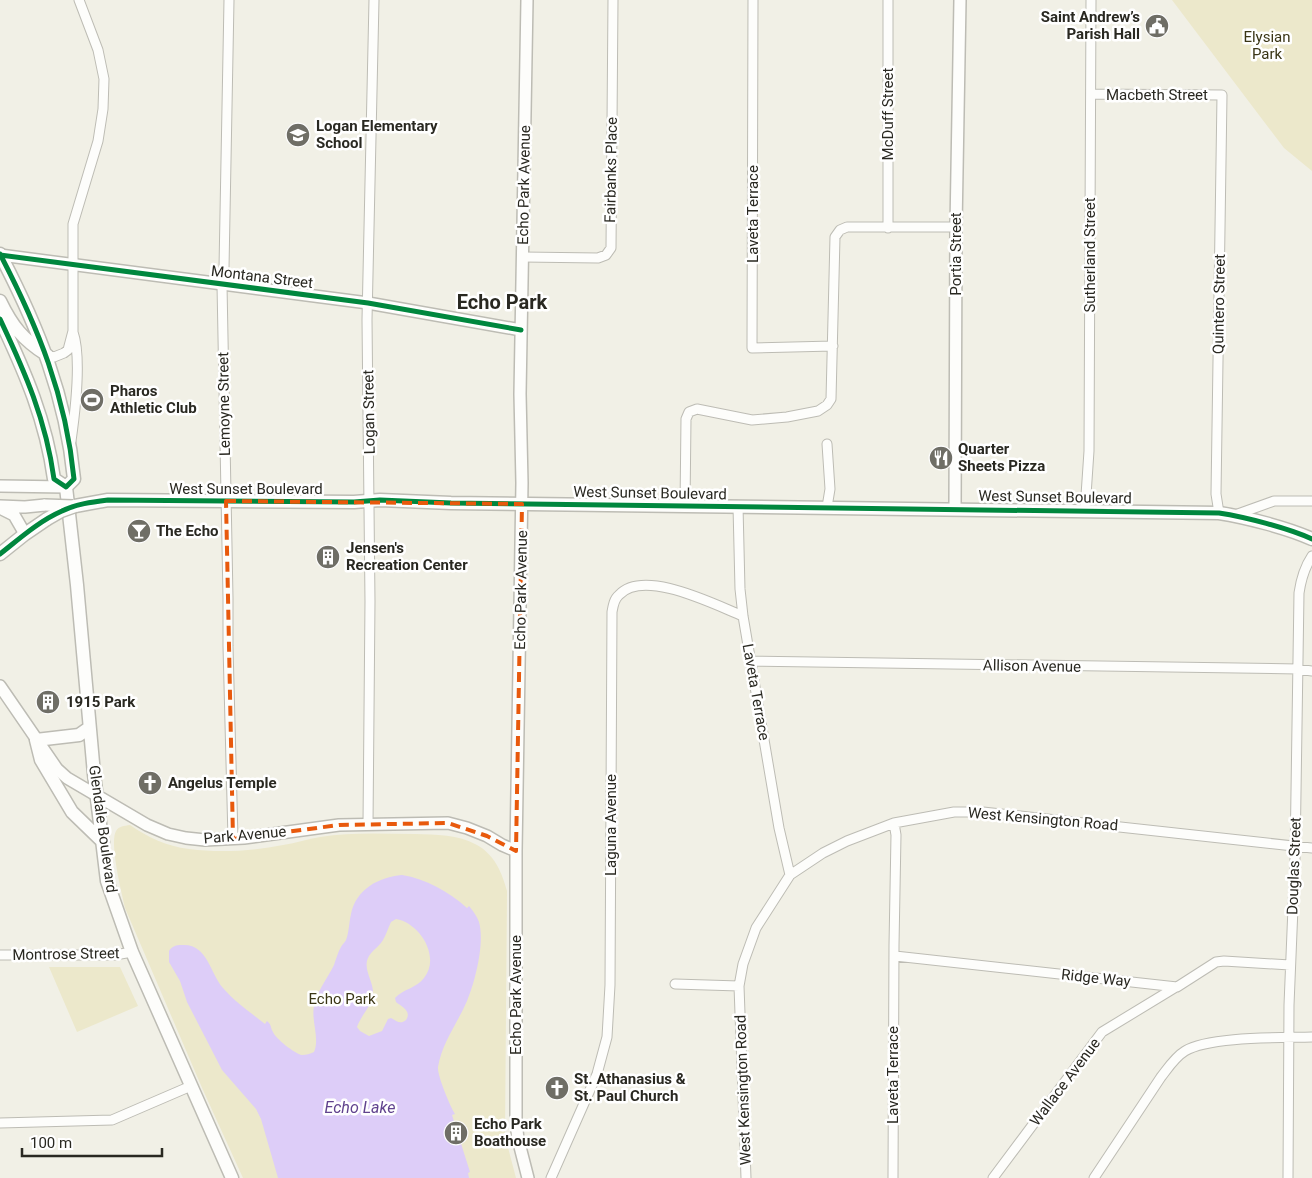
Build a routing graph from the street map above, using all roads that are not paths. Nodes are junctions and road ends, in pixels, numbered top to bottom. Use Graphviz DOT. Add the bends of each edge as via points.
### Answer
graph roads {
  1 [pos="79,0"];
  2 [pos="229,0"];
  3 [pos="374,0"];
  4 [pos="527,0"];
  5 [pos="613,0"];
  6 [pos="753,0"];
  7 [pos="888,0"];
  8 [pos="960,0"];
  9 [pos="1091,0"];
  10 [pos="1091,94"];
  11 [pos="1222,95"];
  12 [pos="956,227"];
  13 [pos="888,228"];
  14 [pos="0,255"];
  15 [pos="523,257"];
  16 [pos="73,265"];
  17 [pos="222,285"];
  18 [pos="0,301"];
  19 [pos="368,303"];
  20 [pos="0,318"];
  21 [pos="521,330"];
  22 [pos="73,331"];
  23 [pos="833,346"];
  24 [pos="47,355"];
  25 [pos="70,444"];
  26 [pos="827,444"];
  27 [pos="0,486"];
  28 [pos="66,487"];
  29 [pos="369,500"];
  30 [pos="226,501"];
  31 [pos="1312,501"];
  32 [pos="522,504"];
  33 [pos="75,506"];
  34 [pos="685,506"];
  35 [pos="738,506"];
  36 [pos="0,507"];
  37 [pos="827,507"];
  38 [pos="955,509"];
  39 [pos="1085,510"];
  40 [pos="1219,513"];
  41 [pos="1234,515"];
  42 [pos="25,534"];
  43 [pos="1312,539"];
  44 [pos="0,554"];
  45 [pos="1312,556"];
  46 [pos="743,616"];
  47 [pos="752,661"];
  48 [pos="1298,669"];
  49 [pos="1312,671"];
  50 [pos="0,686"];
  51 [pos="89,728"];
  52 [pos="36,740"];
  53 [pos="96,795"];
  54 [pos="894,823"];
  55 [pos="368,824"];
  56 [pos="233,839"];
  57 [pos="102,842"];
  58 [pos="1295,846"];
  59 [pos="1312,848"];
  60 [pos="516,851"];
  61 [pos="790,875"];
  62 [pos="132,952"];
  63 [pos="0,955"];
  64 [pos="895,956"];
  65 [pos="1290,965"];
  66 [pos="675,984"];
  67 [pos="740,986"];
  68 [pos="1177,987"];
  69 [pos="1312,1037"];
  70 [pos="1289,1038"];
  71 [pos="191,1086"];
  72 [pos="0,1123"];
  73 [pos="232,1178"];
  74 [pos="528,1178"];
  75 [pos="551,1178"];
  76 [pos="746,1178"];
  77 [pos="893,1178"];
  78 [pos="993,1178"];
  79 [pos="1094,1178"];
  80 [pos="1288,1178"];
  1 -- 16 [label="street" via="98,50 104,86 98,142 73,224"];
  2 -- 17 [label="street, Lemoyne Street"];
  3 -- 19 [label="street, Logan Street"];
  4 -- 15 [label="street, Echo Park Avenue"];
  5 -- 15 [label="street, Fairbanks Place" via="610,248 606,255 598,258"];
  6 -- 23 [label="street, Laveta Terrace" via="752,348"];
  7 -- 13 [label="street, McDuff Street"];
  8 -- 12 [label="street, Portia Street"];
  9 -- 10 [label="street, Sutherland Street"];
  10 -- 11 [label="street, Macbeth Street"];
  10 -- 39 [label="street, Sutherland Street" via="1089,451"];
  11 -- 40 [label="street, Quintero Street" via="1216,494"];
  12 -- 13 [label="street"];
  12 -- 38 [label="street, Portia Street"];
  13 -- 23 [label="street" via="847,227 835,237"];
  14 -- 16 [label="street, Montana Street"];
  14 -- 24 [label="main road, Glendale Boulevard"];
  15 -- 21 [label="street, Echo Park Avenue"];
  16 -- 17 [label="street, Montana Street"];
  16 -- 22 [label="street"];
  17 -- 19 [label="street, Montana Street"];
  17 -- 30 [label="street, Lemoyne Street"];
  18 -- 24 [label="main road" via="16,331"];
  19 -- 21 [label="street, Montana Street"];
  19 -- 29 [label="street, Logan Street"];
  20 -- 28 [label="main road" via="30,384 48,442 54,479"];
  21 -- 32 [label="street, Echo Park Avenue"];
  22 -- 24 [label="street" via="68,350 54,357"];
  22 -- 25 [label="street" via="76,342 75,413"];
  23 -- 34 [label="street" via="831,399 818,411 787,418 752,420 697,409 689,412 686,419"];
  24 -- 25 [label="main road, Glendale Boulevard"];
  25 -- 28 [label="main road, Glendale Boulevard" via="74,479"];
  26 -- 37 [label="street" via="830,489"];
  27 -- 28 [label="street"];
  28 -- 51 [label="main road, Glendale Boulevard"];
  29 -- 30 [label="main road, West Sunset Boulevard"];
  29 -- 32 [label="main road, West Sunset Boulevard"];
  29 -- 55 [label="street, Logan Street"];
  30 -- 33 [label="main road, West Sunset Boulevard" via="108,500"];
  30 -- 56 [label="street, Lemoyne Street"];
  31 -- 41 [label="street" via="1274,501"];
  32 -- 34 [label="main road, West Sunset Boulevard"];
  32 -- 60 [label="street, Echo Park Avenue"];
  33 -- 36 [label="street, bridge"];
  33 -- 42 [label="main road, West Sunset Boulevard, bridge"];
  34 -- 35 [label="main road, West Sunset Boulevard"];
  35 -- 37 [label="main road, West Sunset Boulevard"];
  35 -- 46 [label="street, Laveta Terrace"];
  36 -- 42 [label="street" via="14,515"];
  37 -- 38 [label="main road, West Sunset Boulevard"];
  38 -- 39 [label="main road, West Sunset Boulevard"];
  39 -- 40 [label="main road, West Sunset Boulevard"];
  40 -- 41 [label="main road, West Sunset Boulevard"];
  41 -- 43 [label="main road, West Sunset Boulevard"];
  42 -- 44 [label="main road, West Sunset Boulevard"];
  45 -- 48 [label="street, Douglas Street" via="1299,592"];
  46 -- 47 [label="street, Laveta Terrace"];
  46 -- 75 [label="street, Laguna Avenue" via="657,585 632,587 617,596 614,602 607,1037 597,1074"];
  47 -- 48 [label="street, Allison Avenue"];
  47 -- 61 [label="street, Laveta Terrace" via="779,828"];
  48 -- 49 [label="street, Allison Avenue"];
  48 -- 58 [label="street, Douglas Street"];
  50 -- 52 [label="street, Park Avenue"];
  51 -- 52 [label="main road" via="80,735"];
  51 -- 53 [label="main road, Glendale Boulevard"];
  52 -- 53 [label="street, Park Avenue" via="57,769"];
  52 -- 57 [label="main road" via="41,760 72,812"];
  53 -- 56 [label="street, Park Avenue" via="168,834 186,838"];
  53 -- 57 [label="main road, Glendale Boulevard"];
  54 -- 58 [label="street, West Kensington Road" via="954,812 983,812"];
  54 -- 61 [label="street, West Kensington Road" via="823,852"];
  54 -- 64 [label="street, Laveta Terrace"];
  55 -- 56 [label="street, Park Avenue" via="316,827"];
  55 -- 60 [label="street, Park Avenue" via="448,823 487,836"];
  57 -- 62 [label="main road, Glendale Boulevard" via="107,881"];
  58 -- 59 [label="street, West Kensington Road"];
  58 -- 65 [label="street, Douglas Street"];
  60 -- 74 [label="street, Echo Park Avenue" via="516,1122"];
  61 -- 67 [label="street, West Kensington Road" via="756,928"];
  62 -- 63 [label="street, Montrose Street" via="115,955"];
  62 -- 71 [label="main road, Glendale Boulevard"];
  64 -- 68 [label="street, Ridge Way"];
  64 -- 77 [label="street, Laveta Terrace"];
  65 -- 68 [label="street" via="1216,962"];
  65 -- 70 [label="street, Douglas Street"];
  66 -- 67 [label="street"];
  67 -- 76 [label="street, West Kensington Road"];
  68 -- 78 [label="street, Wallace Avenue" via="1102,1032"];
  69 -- 70 [label="street"];
  70 -- 79 [label="street" via="1213,1042 1184,1052 1161,1077"];
  70 -- 80 [label="street, Douglas Street"];
  71 -- 72 [label="street" via="112,1120"];
  71 -- 73 [label="main road, Glendale Boulevard"];
}
